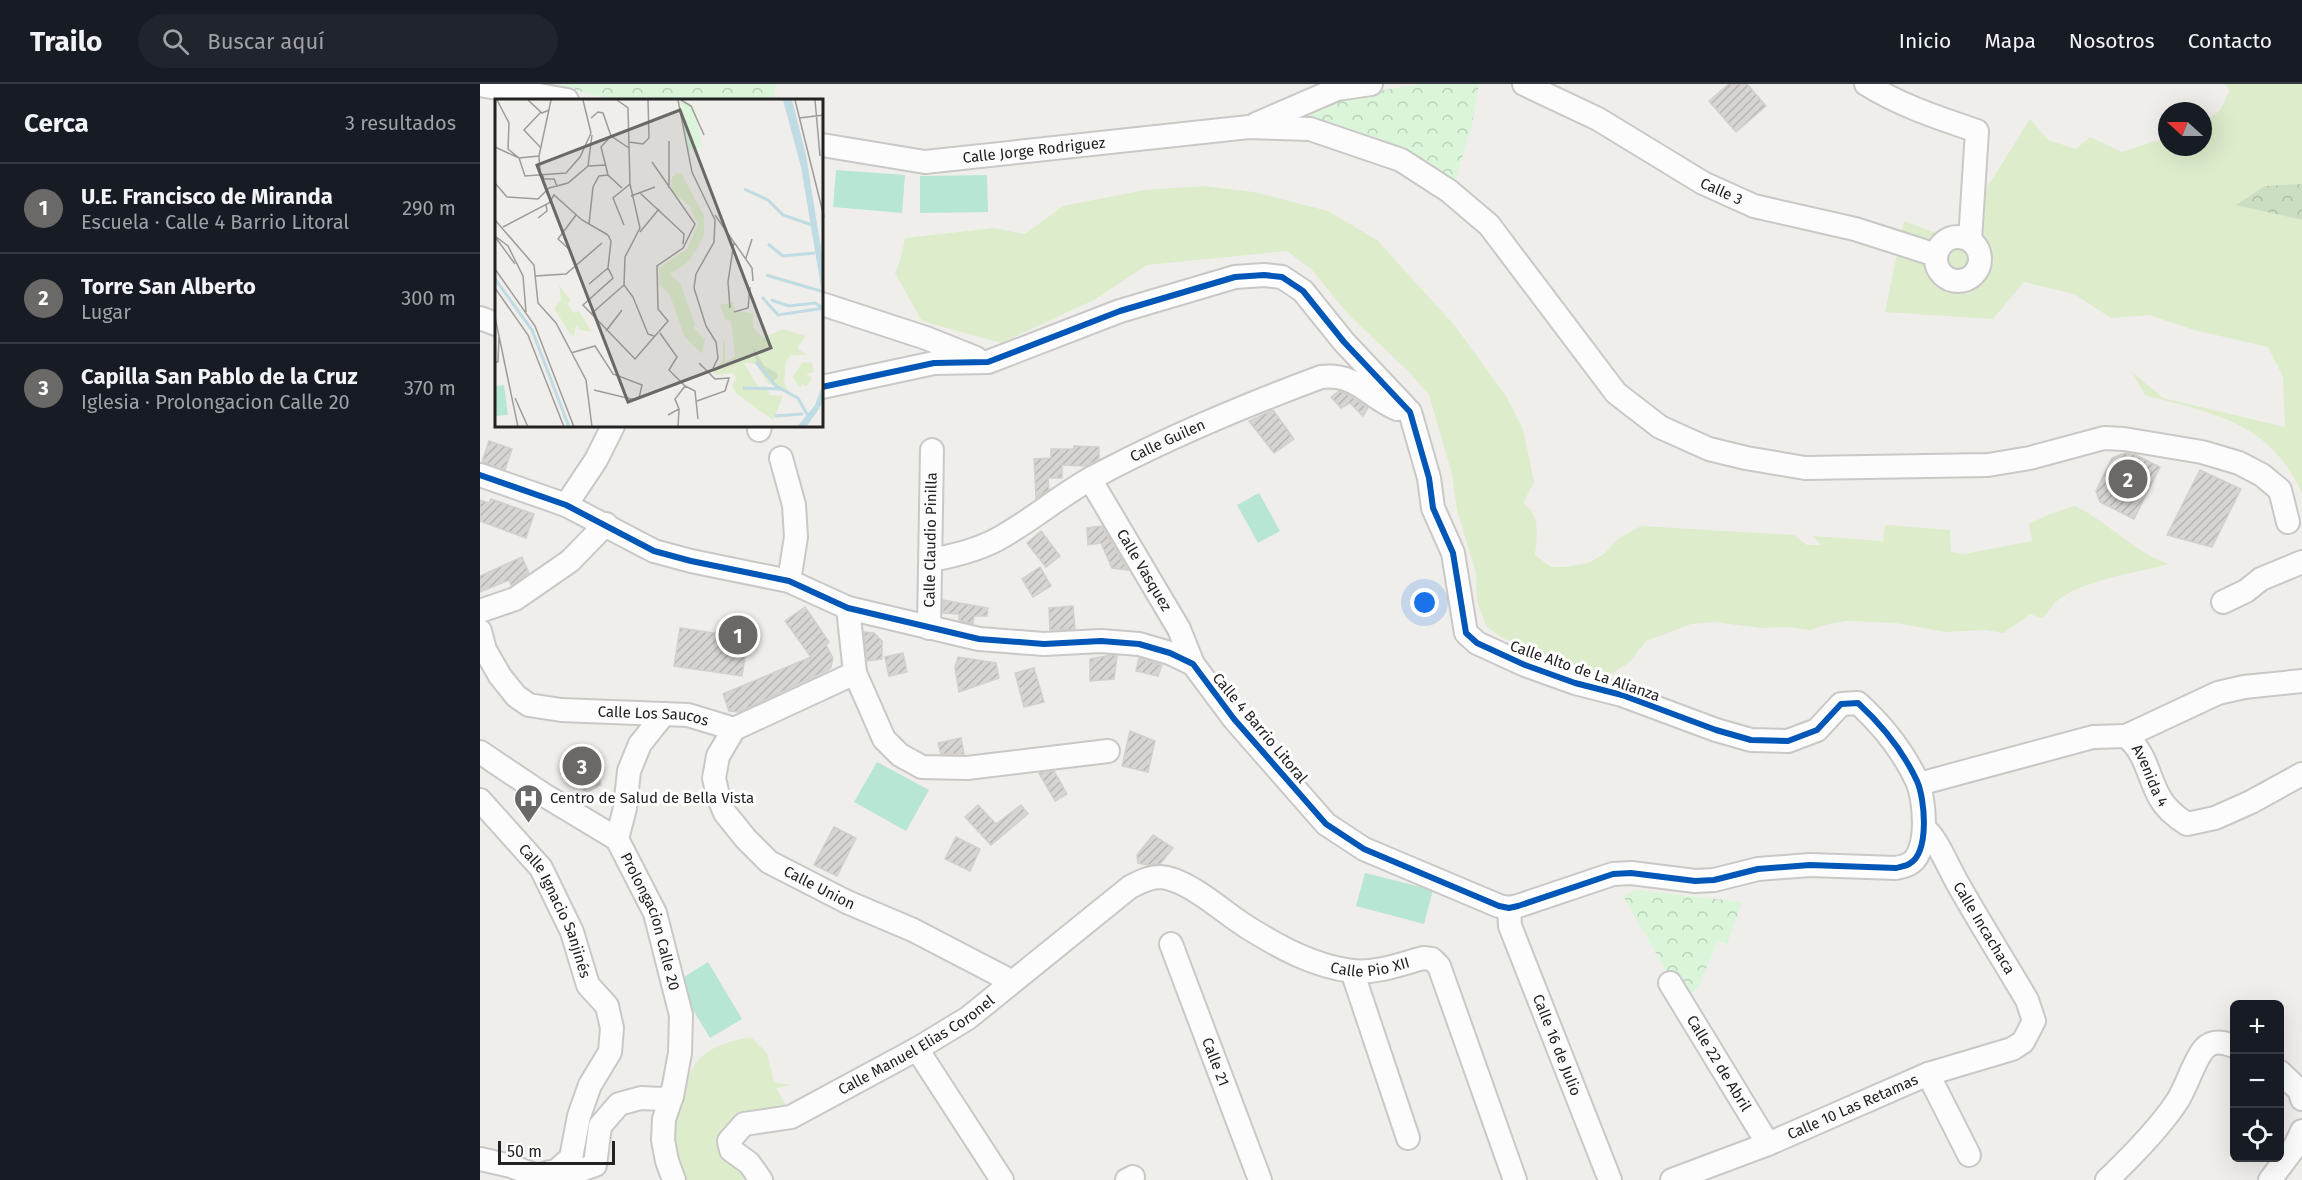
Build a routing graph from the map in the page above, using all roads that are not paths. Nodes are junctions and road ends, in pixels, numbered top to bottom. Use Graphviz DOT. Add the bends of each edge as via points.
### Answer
graph roads {
  1 [pos="1371,84"];
  2 [pos="1524,84"];
  3 [pos="1866,84"];
  4 [pos="480,85"];
  5 [pos="561,99"];
  6 [pos="1249,127"];
  7 [pos="824,145"];
  8 [pos="1970,240"];
  9 [pos="1936,255"];
  10 [pos="824,305"];
  11 [pos="480,318"];
  12 [pos="495,324"];
  13 [pos="988,362"];
  14 [pos="824,387"];
  15 [pos="1410,412"];
  16 [pos="612,428"];
  17 [pos="932,450"];
  18 [pos="781,458"];
  19 [pos="480,475"];
  20 [pos="1090,479"];
  21 [pos="566,505"];
  22 [pos="2288,522"];
  23 [pos="606,524"];
  24 [pos="931,560"];
  25 [pos="2302,562"];
  26 [pos="789,581"];
  27 [pos="2223,602"];
  28 [pos="848,608"];
  29 [pos="480,611"];
  30 [pos="929,628"];
  31 [pos="480,631"];
  32 [pos="1193,664"];
  33 [pos="855,673"];
  34 [pos="2302,681"];
  35 [pos="664,714"];
  36 [pos="734,729"];
  37 [pos="2126,736"];
  38 [pos="1108,751"];
  39 [pos="482,753"];
  40 [pos="2302,774"];
  41 [pos="1918,784"];
  42 [pos="480,800"];
  43 [pos="1925,829"];
  44 [pos="617,839"];
  45 [pos="1126,878"];
  46 [pos="1509,908"];
  47 [pos="1171,944"];
  48 [pos="1352,971"];
  49 [pos="1011,981"];
  50 [pos="1670,983"];
  51 [pos="2030,1031"];
  52 [pos="2230,1045"];
  53 [pos="917,1049"];
  54 [pos="1928,1074"];
  55 [pos="2284,1076"];
  56 [pos="672,1096"];
  57 [pos="2302,1099"];
  58 [pos="2302,1131"];
  59 [pos="1408,1137"];
  60 [pos="1768,1144"];
  61 [pos="1969,1155"];
  62 [pos="480,1159"];
  63 [pos="542,1176"];
  64 [pos="674,1180"];
  65 [pos="760,1180"];
  66 [pos="1002,1180"];
  67 [pos="1260,1180"];
  68 [pos="1515,1180"];
  69 [pos="1610,1180"];
  70 [pos="1672,1180"];
  71 [pos="2107,1180"];
  72 [pos="2270,1180"];
  1 -- 6 [label="street" via="1337,88"];
  2 -- 9 [label="street, Calle 3" via="1598,118 1703,183 1754,206 1855,229"];
  3 -- 8 [label="street" via="1896,102 1977,132"];
  4 -- 5 [label="street"];
  6 -- 7 [label="street, Calle Jorge Rodriguez" via="925,162"];
  6 -- 22 [label="street" via="1310,129 1361,145 1401,160 1449,191 1489,225 1616,393 1660,427 1709,449 1805,468 1977,465 2030,458 2104,438 2124,439 2202,452 2239,463 2280,490"];
  8 -- 9 [label="street" via="1948,238"];
  8 -- 9 [label="street" via="1980,258 1970,277 1949,279 1938,270"];
  10 -- 13 [label="street"];
  11 -- 12 [label="street"];
  13 -- 14 [label="street, Calle Alto de La Alianza" via="934,363"];
  13 -- 15 [label="street, Calle Alto de La Alianza" via="1120,311 1234,277 1282,277 1303,291 1344,342"];
  15 -- 20 [label="street, Calle Guilen" via="1388,406 1353,381 1335,375 1321,377 1235,409"];
  15 -- 41 [label="street, Calle Alto de La Alianza" via="1433,508 1453,553 1466,633 1477,643 1575,683 1622,695 1751,740 1788,741 1817,730 1841,704 1858,703 1880,723"];
  16 -- 21 [label="street"];
  17 -- 24 [label="street, Calle Claudio Pinilla"];
  18 -- 26 [label="street" via="794,505 796,537"];
  19 -- 21 [label="street, Calle 4 Barrio Litoral"];
  20 -- 24 [label="street, Calle Guilen" via="996,540"];
  20 -- 32 [label="street, Calle Vasquez" via="1179,629"];
  21 -- 23 [label="street, Calle 4 Barrio Litoral"];
  23 -- 26 [label="street, Calle 4 Barrio Litoral" via="654,551"];
  23 -- 29 [label="street" via="570,561 515,599"];
  24 -- 30 [label="street, Calle Claudio Pinilla"];
  25 -- 27 [label="street" via="2261,579"];
  26 -- 28 [label="street, Calle 4 Barrio Litoral"];
  28 -- 30 [label="street, Calle 4 Barrio Litoral"];
  28 -- 33 [label="street"];
  30 -- 32 [label="street, Calle 4 Barrio Litoral" via="979,639 1044,644 1139,644"];
  31 -- 35 [label="street, Calle Los Saucos" via="485,650 500,676 529,705"];
  32 -- 46 [label="street, Calle 4 Barrio Litoral" via="1234,719 1326,824 1364,849"];
  33 -- 36 [label="street"];
  33 -- 38 [label="street" via="884,739 922,767 967,768"];
  34 -- 37 [label="street" via="2218,693"];
  35 -- 36 [label="street, Calle Los Saucos" via="688,715"];
  35 -- 44 [label="street" via="640,744 629,771"];
  36 -- 49 [label="street, Calle Union" via="718,756 714,778 717,796 725,813 769,862"];
  37 -- 40 [label="street, Avenida 4" via="2137,746 2160,798 2172,814 2187,824 2215,818"];
  37 -- 41 [label="street, Avenida 4" via="2093,737"];
  39 -- 44 [label="street, Prolongacion Calle 20"];
  41 -- 43 [label="street"];
  42 -- 63 [label="street, Calle Ignacio Sanjinés" via="540,868 572,932 588,985 607,1006 612,1028 610,1052 590,1085 571,1158"];
  43 -- 46 [label="street" via="1916,859 1896,868 1810,865 1695,881 1613,874"];
  43 -- 51 [label="street, Calle Incachaca" via="1934,836 1952,875 2027,1000 2034,1021"];
  44 -- 56 [label="street, Prolongacion Calle 20" via="655,913 681,1015 680,1053"];
  45 -- 48 [label="street, Calle Pio XII" via="1176,880 1303,959"];
  45 -- 49 [label="street, Calle Manuel Elias Coronel"];
  46 -- 69 [label="street, Calle 16 de Julio" via="1510,926"];
  47 -- 67 [label="street, Calle 21"];
  48 -- 59 [label="street"];
  48 -- 68 [label="street, Calle Pio XII" via="1371,971 1423,958 1432,959 1438,966"];
  49 -- 53 [label="street, Calle Manuel Elias Coronel" via="993,1000"];
  50 -- 60 [label="street, Calle 22 de Abril"];
  51 -- 54 [label="street, Calle 10 Las Retamas" via="2012,1049"];
  52 -- 71 [label="street" via="2221,1042 2204,1049 2176,1103"];
  53 -- 65 [label="street, Calle Manuel Elias Coronel" via="790,1117 744,1124 729,1141 731,1150 748,1163"];
  53 -- 66 [label="street"];
  54 -- 60 [label="street, Calle 10 Las Retamas"];
  54 -- 61 [label="street"];
  55 -- 57 [label="street" via="2300,1091"];
  56 -- 63 [label="street" via="619,1104 600,1126 594,1165"];
  56 -- 64 [label="street, Prolongacion Calle 20" via="664,1119 663,1140"];
  58 -- 72 [label="street"];
  60 -- 70 [label="street, Calle 10 Las Retamas"];
  62 -- 63 [label="street"];
}
